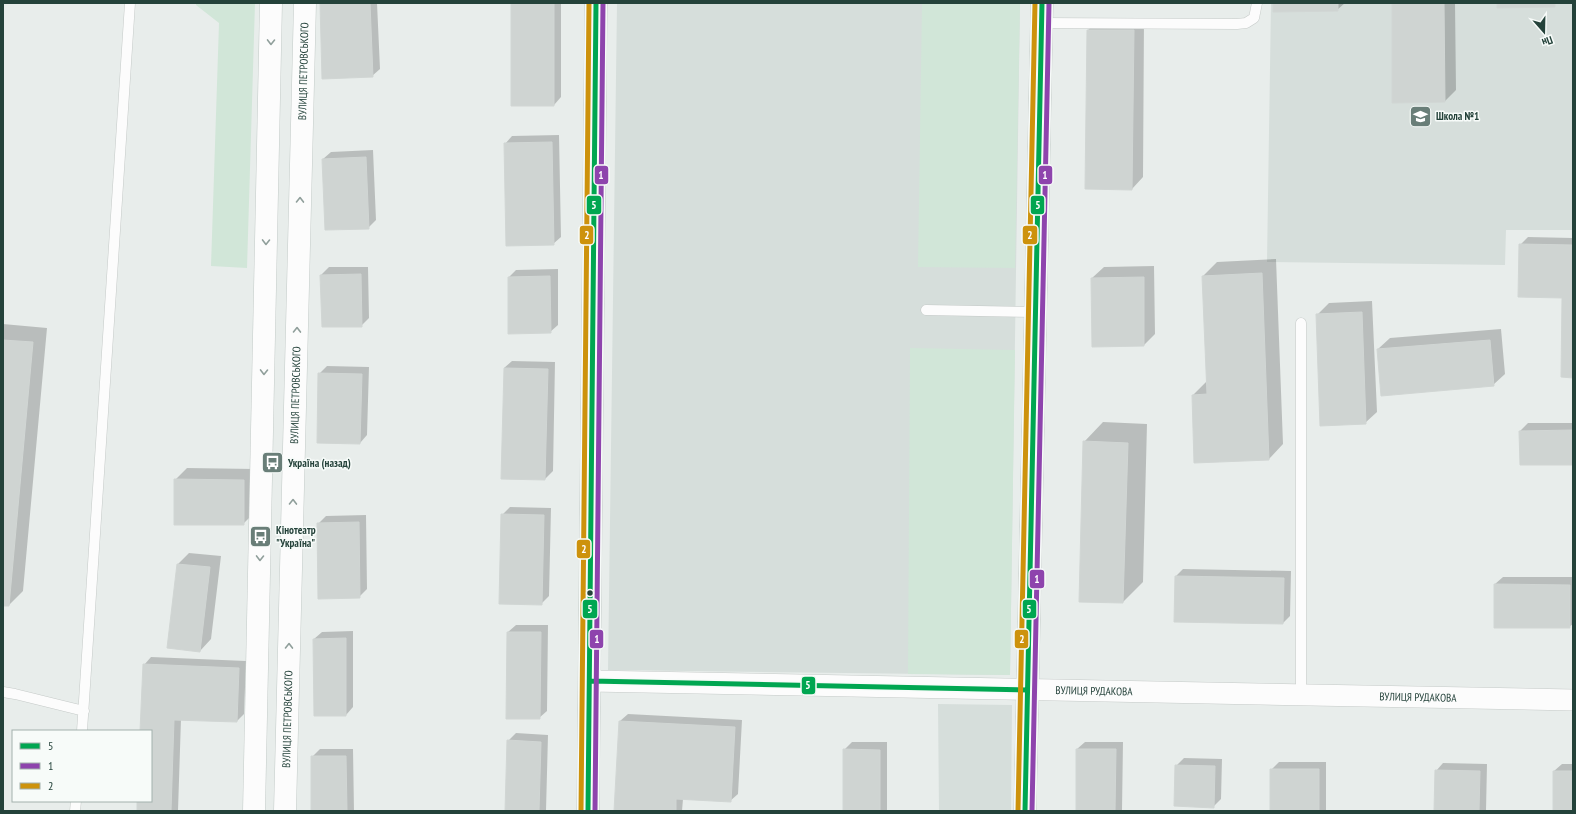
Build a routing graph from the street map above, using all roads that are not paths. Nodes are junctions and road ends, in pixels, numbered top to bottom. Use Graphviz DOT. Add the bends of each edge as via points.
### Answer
graph roads {
  1 [pos="130,3"];
  2 [pos="271,3"];
  3 [pos="305,3"];
  4 [pos="596,3"];
  5 [pos="1257,3"];
  6 [pos="1042,13"];
  7 [pos="926,310"];
  8 [pos="1035,312"];
  9 [pos="1301,323"];
  10 [pos="590,681"];
  11 [pos="1028,690"];
  12 [pos="3,692"];
  13 [pos="1301,695"];
  14 [pos="1573,700"];
  15 [pos="84,711"];
  16 [pos="82,730"];
  17 [pos="254,811"];
  18 [pos="285,811"];
  19 [pos="588,811"];
  20 [pos="1025,811"];
  1 -- 15 [label="lane"];
  2 -- 17 [label="main road, one-way"];
  18 -- 3 [label="main road, ВУЛИЦЯ ПЕТРОВСЬКОГО, one-way"];
  4 -- 10 [label="main road"];
  5 -- 6 [label="lane" via="1254,18 1237,24"];
  6 -- 8 [label="main road"];
  7 -- 8 [label="lane"];
  8 -- 11 [label="main road"];
  9 -- 13 [label="lane"];
  10 -- 11 [label="street, ВУЛИЦЯ РУДАКОВА"];
  10 -- 19 [label="main road"];
  11 -- 13 [label="street, ВУЛИЦЯ РУДАКОВА"];
  11 -- 20 [label="main road"];
  12 -- 15 [label="lane"];
  13 -- 14 [label="street, ВУЛИЦЯ РУДАКОВА"];
  15 -- 16 [label="lane"];
}
